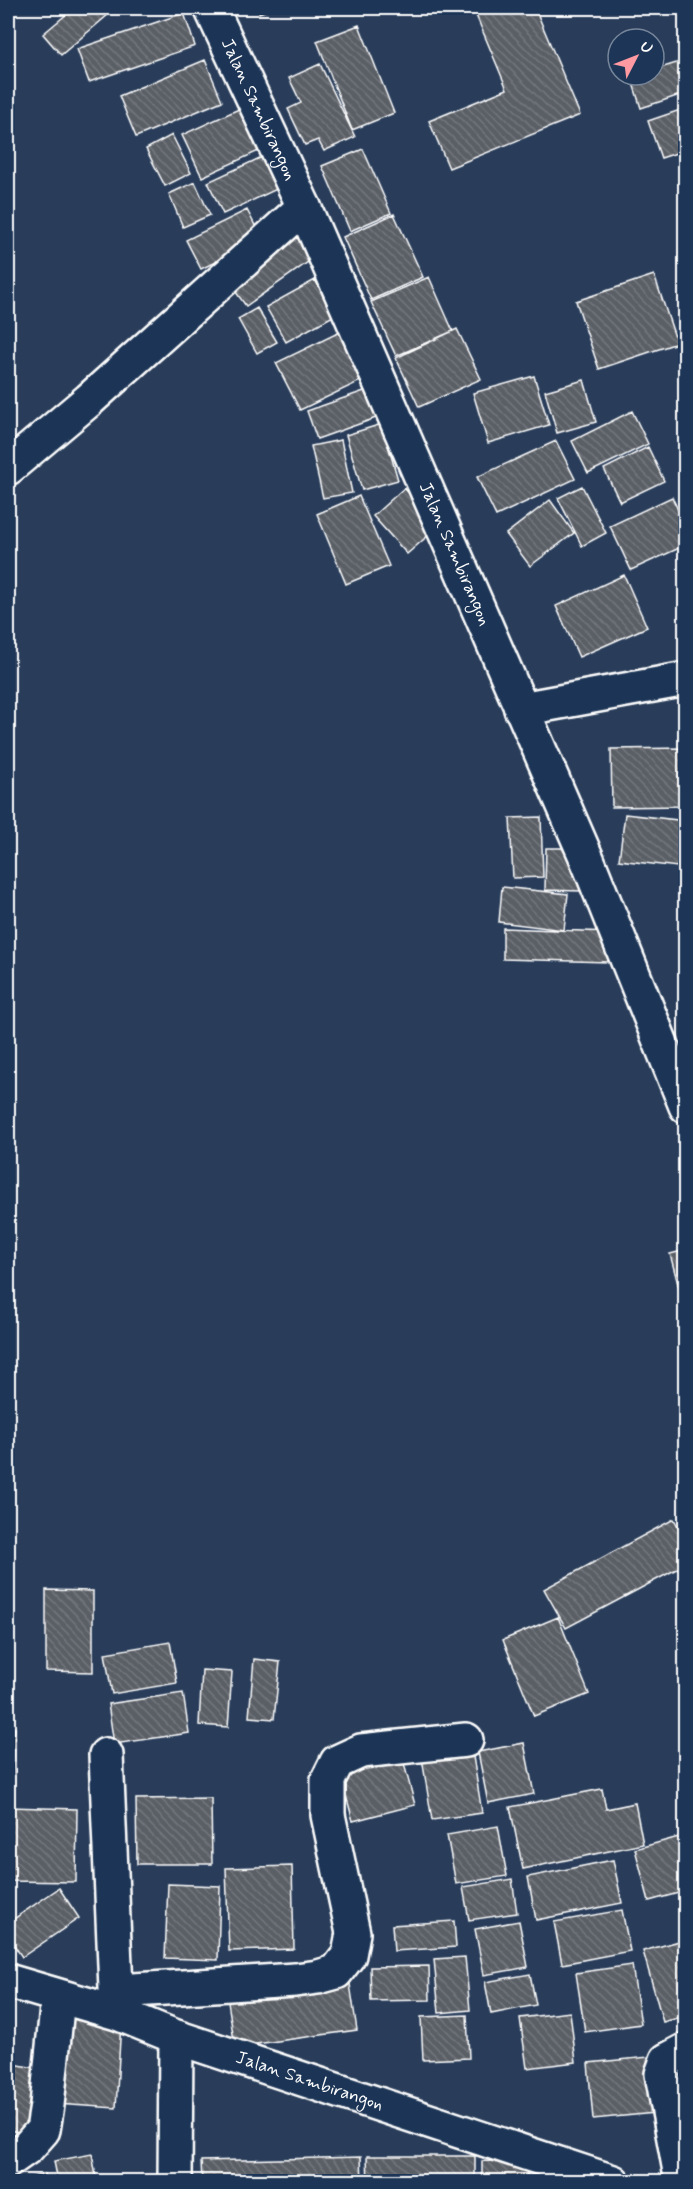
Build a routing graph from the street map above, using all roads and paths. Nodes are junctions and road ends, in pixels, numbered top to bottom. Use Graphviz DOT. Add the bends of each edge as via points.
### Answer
graph roads {
  1 [pos="211,8"];
  2 [pos="304,207"];
  3 [pos="8,468"];
  4 [pos="686,679"];
  5 [pos="521,709"];
  6 [pos="686,1106"];
  7 [pos="466,1740"];
  8 [pos="106,1755"];
  9 [pos="8,1981"];
  10 [pos="58,1998"];
  11 [pos="117,2002"];
  12 [pos="176,2037"];
  13 [pos="686,2050"];
  14 [pos="8,2161"];
  15 [pos="175,2181"];
  16 [pos="613,2181"];
  17 [pos="682,2181"];
  1 -- 2 [label="street, Jalan Sambirangon"];
  2 -- 3 [label="street"];
  2 -- 5 [label="street, Jalan Sambirangon"];
  4 -- 5 [label="street"];
  5 -- 6 [label="street, Jalan Sambirangon" via="587,859"];
  7 -- 11 [label="street" via="362,1751 337,1762 328,1780 328,1815 353,1932 349,1955 336,1972"];
  8 -- 11 [label="street"];
  9 -- 10 [label="street, Jalan Sambirangon"];
  10 -- 11 [label="street, Jalan Sambirangon"];
  10 -- 14 [label="street" via="43,2130"];
  11 -- 12 [label="street, Jalan Sambirangon"];
  12 -- 15 [label="street"];
  12 -- 16 [label="street, Jalan Sambirangon"];
  13 -- 17 [label="street" via="667,2060 662,2074"];
}
